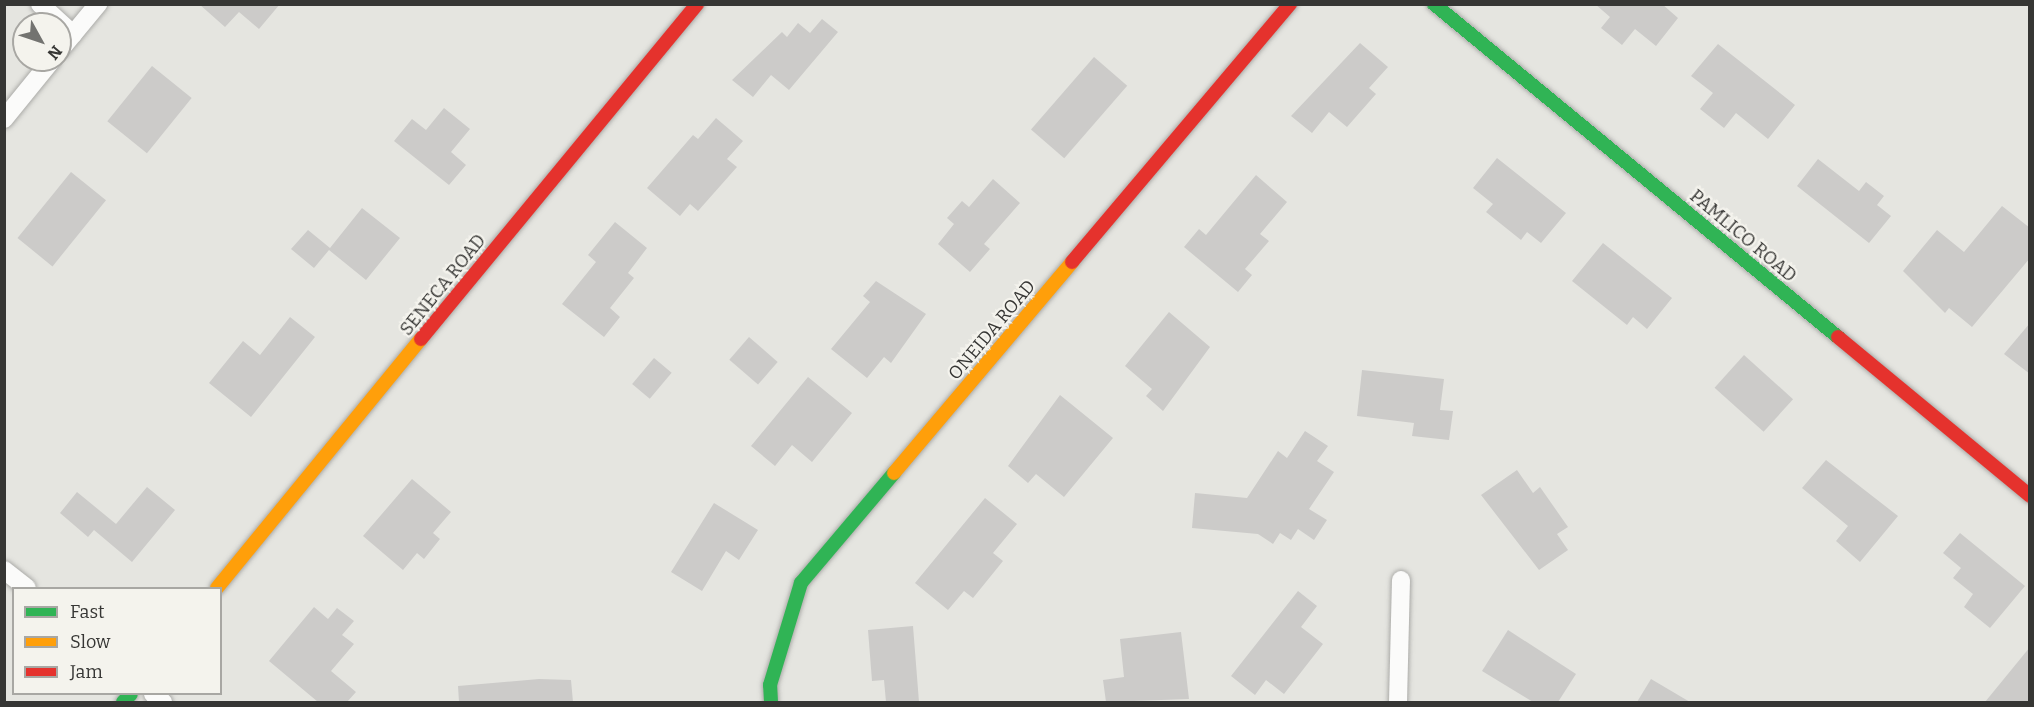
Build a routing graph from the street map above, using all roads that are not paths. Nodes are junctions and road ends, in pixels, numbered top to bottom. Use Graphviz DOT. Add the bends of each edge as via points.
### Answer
graph roads {
  1 [pos="40,4"];
  2 [pos="98,4"];
  3 [pos="697,4"];
  4 [pos="1290,4"];
  5 [pos="1434,4"];
  6 [pos="73,34"];
  7 [pos="42,72"];
  8 [pos="4,119"];
  9 [pos="2030,496"];
  10 [pos="4,570"];
  11 [pos="1401,580"];
  12 [pos="26,587"];
  13 [pos="218,587"];
  14 [pos="771,702"];
  15 [pos="1398,702"];
  1 -- 6 [label="street"];
  2 -- 6 [label="street"];
  3 -- 13 [label="street, SENECA ROAD"];
  4 -- 14 [label="street, ONEIDA ROAD" via="801,584 770,685"];
  5 -- 9 [label="street, PAMLICO ROAD"];
  7 -- 8 [label="street"];
  10 -- 12 [label="street"];
  11 -- 15 [label="street"];
}
